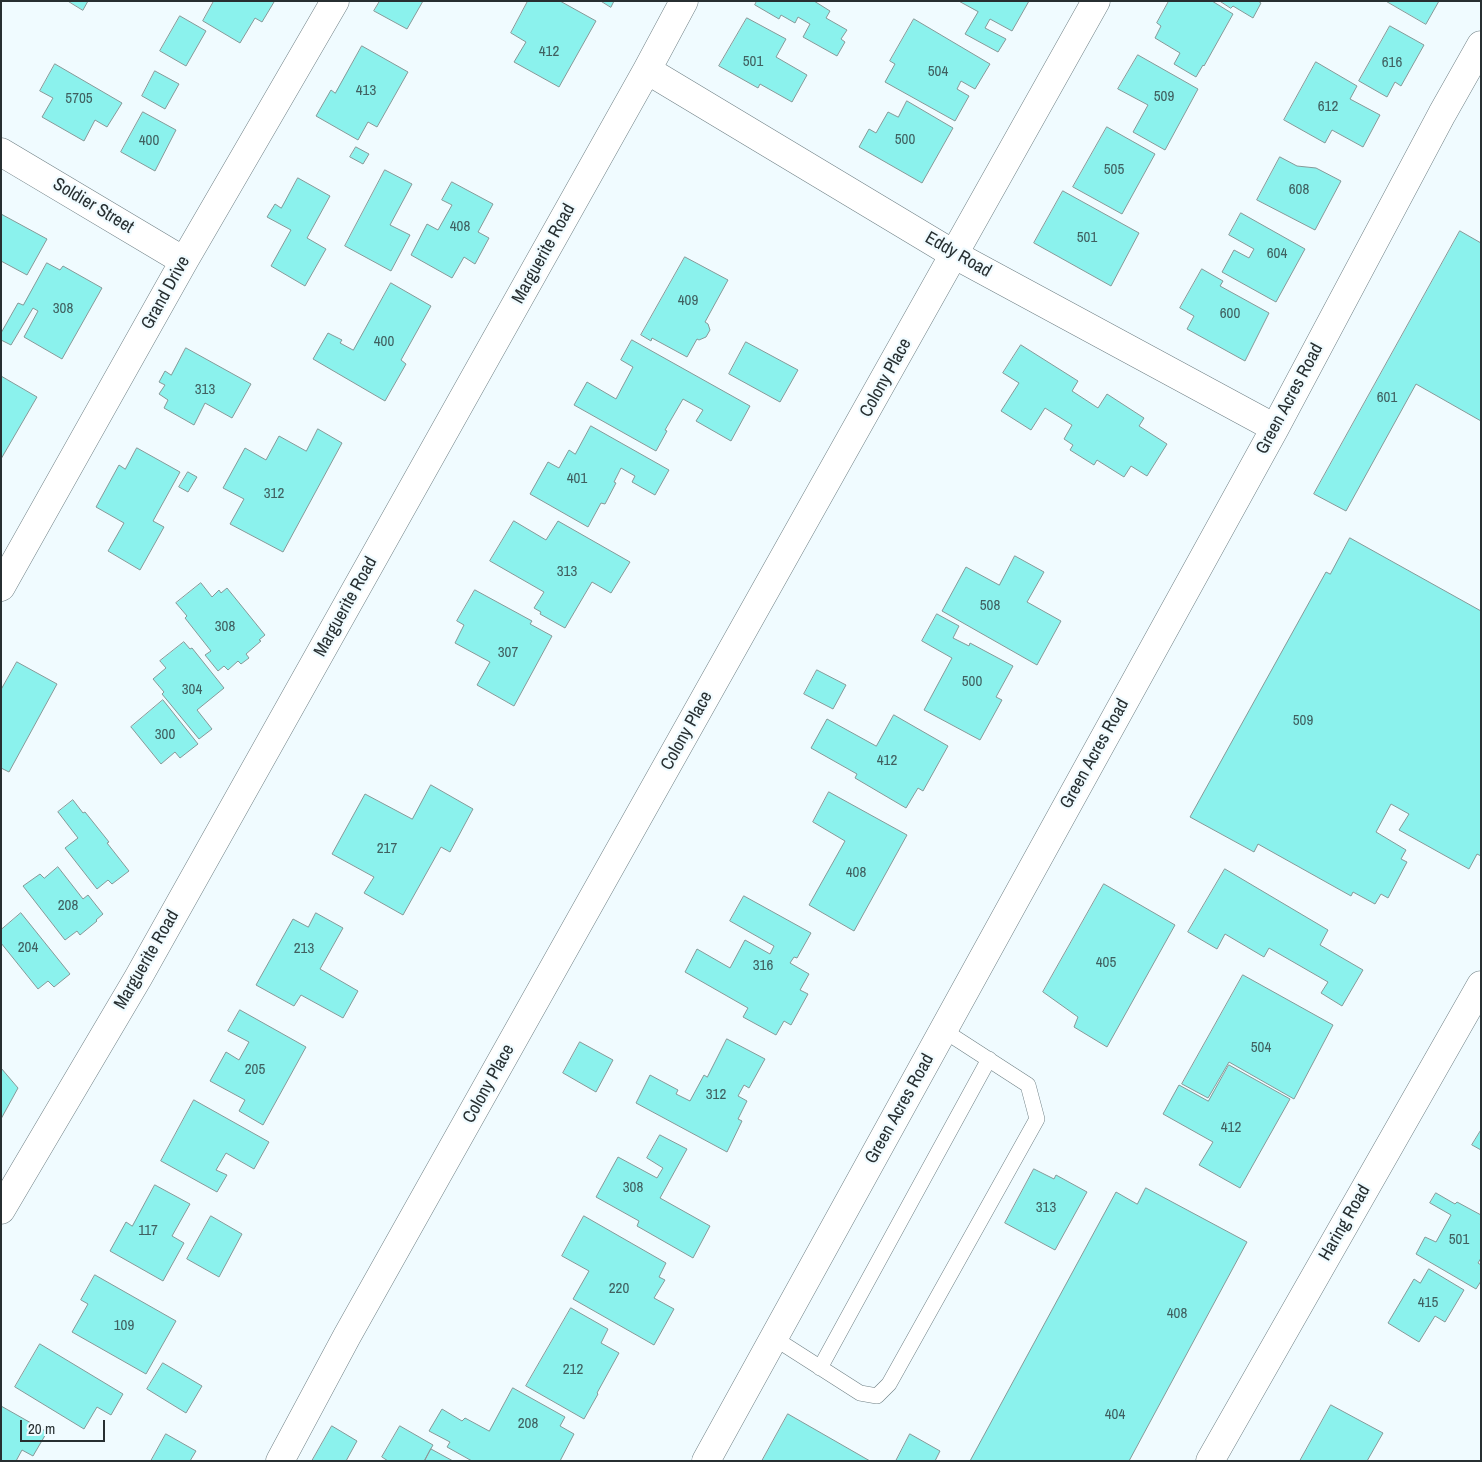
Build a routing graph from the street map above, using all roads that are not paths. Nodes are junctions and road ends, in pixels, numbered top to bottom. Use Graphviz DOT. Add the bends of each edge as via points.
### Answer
graph roads {
  1 [pos="334,1"];
  2 [pos="684,1"];
  3 [pos="1096,1"];
  4 [pos="1481,45"];
  5 [pos="647,70"];
  6 [pos="1,152"];
  7 [pos="955,255"];
  8 [pos="184,261"];
  9 [pos="1275,428"];
  10 [pos="1,587"];
  11 [pos="1481,985"];
  12 [pos="944,1030"];
  13 [pos="989,1059"];
  14 [pos="1,1210"];
  15 [pos="774,1338"];
  16 [pos="820,1368"];
  17 [pos="280,1461"];
  18 [pos="706,1461"];
  19 [pos="1210,1461"];
  1 -- 8 [label="street, Grand Drive"];
  2 -- 5 [label="street, Marguerite Road"];
  3 -- 7 [label="street, Colony Place"];
  4 -- 9 [label="street, Green Acres Road"];
  5 -- 7 [label="street, Eddy Road"];
  5 -- 14 [label="street, Marguerite Road" via="138,978"];
  6 -- 8 [label="street, Soldier Street"];
  7 -- 9 [label="street, Eddy Road"];
  7 -- 17 [label="street, Colony Place" via="347,1336"];
  8 -- 10 [label="street, Grand Drive"];
  9 -- 12 [label="street, Green Acres Road"];
  11 -- 19 [label="street, Haring Road"];
  12 -- 13 [label="lane"];
  12 -- 15 [label="street, Green Acres Road"];
  13 -- 16 [label="lane"];
  13 -- 16 [label="lane" via="1028,1085 1037,1118 889,1384 877,1396 860,1393"];
  15 -- 16 [label="lane"];
  15 -- 18 [label="street, Green Acres Road"];
}
